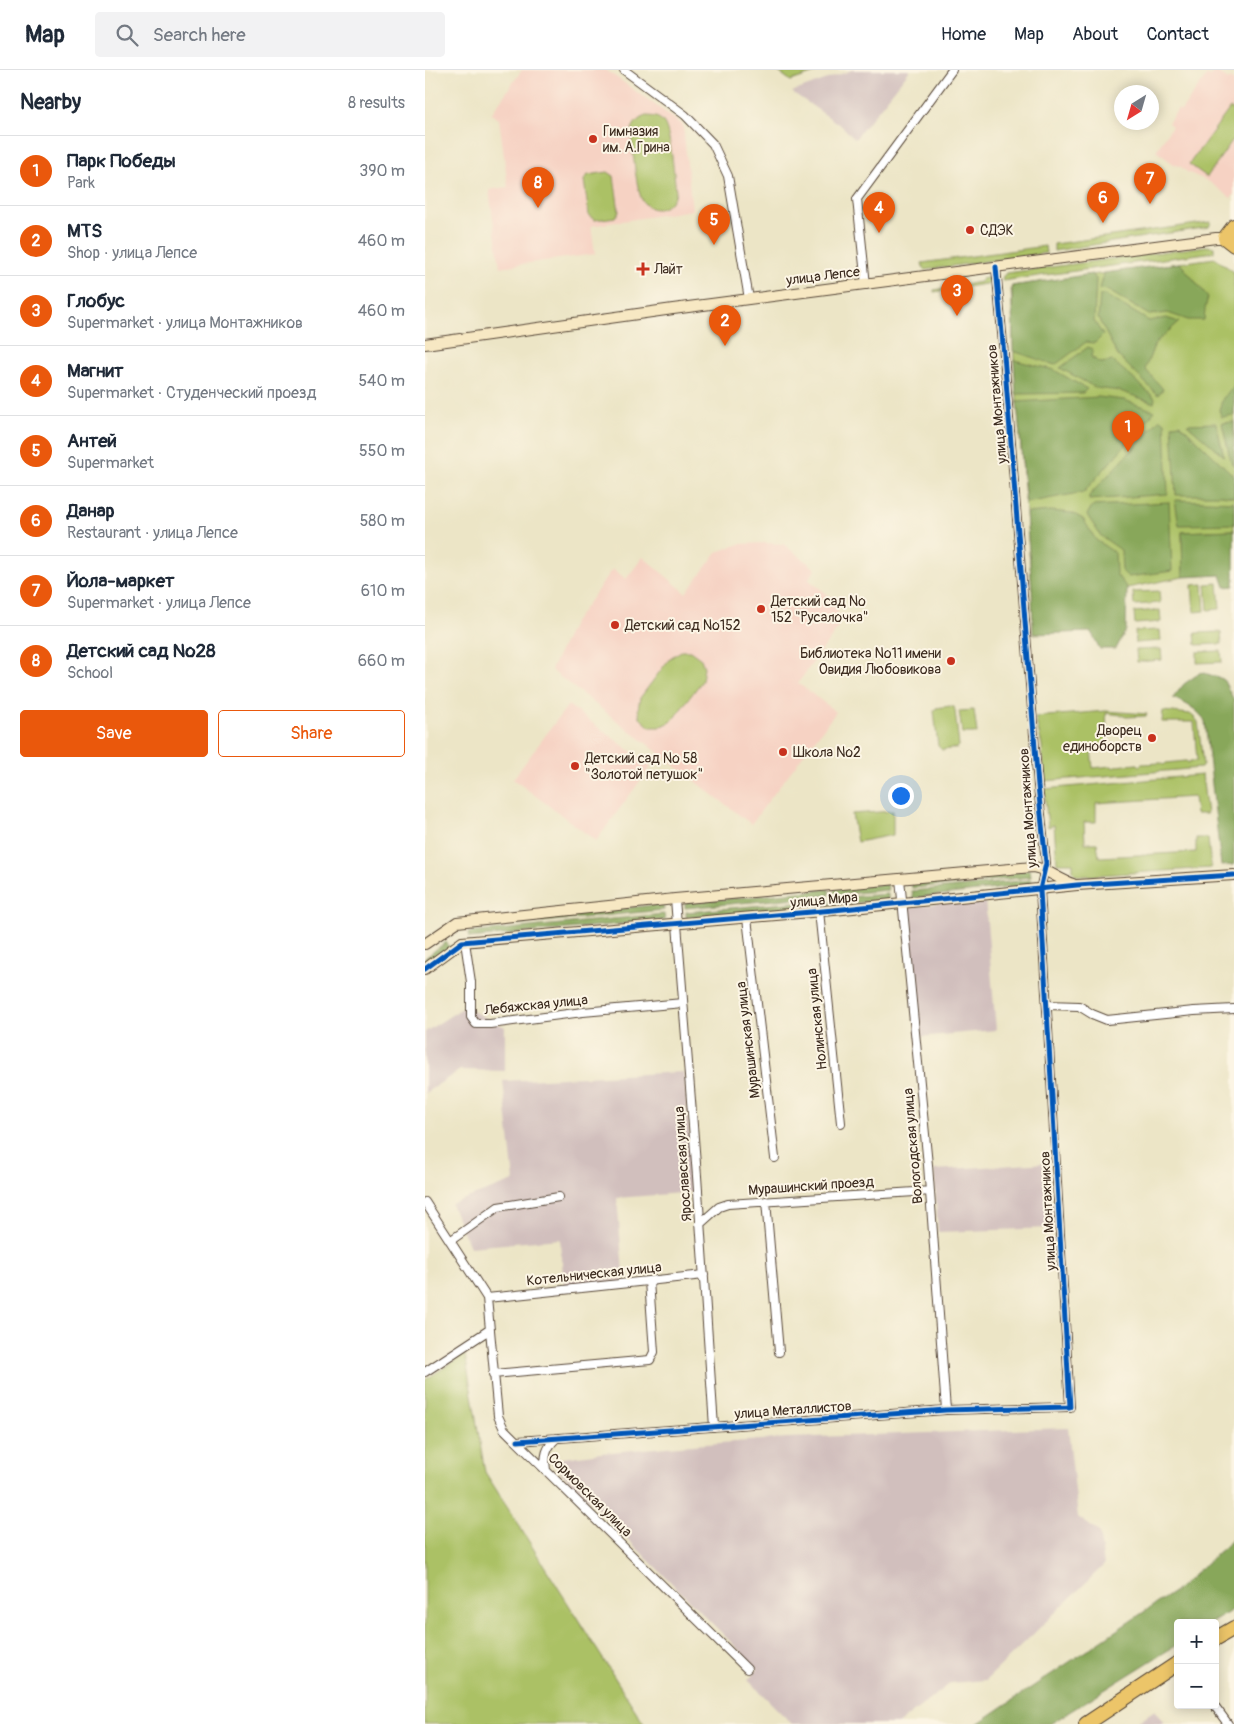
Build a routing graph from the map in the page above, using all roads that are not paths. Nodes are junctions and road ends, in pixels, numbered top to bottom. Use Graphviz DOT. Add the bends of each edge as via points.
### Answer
graph roads {
  1 [pos="624,70"];
  2 [pos="953,70"];
  3 [pos="1234,226"];
  4 [pos="1229,242"];
  5 [pos="996,267"];
  6 [pos="866,285"];
  7 [pos="749,299"];
  8 [pos="425,344"];
  9 [pos="1046,870"];
  10 [pos="1234,875"];
  11 [pos="900,879"];
  12 [pos="1077,885"];
  13 [pos="1040,890"];
  14 [pos="675,899"];
  15 [pos="903,904"];
  16 [pos="819,912"];
  17 [pos="747,918"];
  18 [pos="677,924"];
  19 [pos="465,942"];
  20 [pos="425,944"];
  21 [pos="425,969"];
  22 [pos="683,1003"];
  23 [pos="1047,1006"];
  24 [pos="1234,1009"];
  25 [pos="841,1123"];
  26 [pos="775,1158"];
  27 [pos="930,1191"];
  28 [pos="559,1197"];
  29 [pos="766,1201"];
  30 [pos="425,1202"];
  31 [pos="700,1224"];
  32 [pos="450,1241"];
  33 [pos="704,1275"];
  34 [pos="649,1281"];
  35 [pos="487,1298"];
  36 [pos="489,1330"];
  37 [pos="779,1352"];
  38 [pos="425,1372"];
  39 [pos="493,1374"];
  40 [pos="1070,1407"];
  41 [pos="946,1410"];
  42 [pos="715,1427"];
  43 [pos="557,1438"];
  44 [pos="518,1441"];
  45 [pos="546,1470"];
  46 [pos="1234,1628"];
  47 [pos="1219,1637"];
  48 [pos="1176,1664"];
  49 [pos="747,1669"];
  50 [pos="1217,1709"];
  51 [pos="1086,1724"];
  52 [pos="1228,1724"];
  1 -- 7 [label="street" via="685,115 713,144 728,176"];
  2 -- 6 [label="street" via="857,199"];
  3 -- 4 [label="highway"];
  4 -- 5 [label="street, улица Лепсе" via="1216,238"];
  5 -- 6 [label="street, улица Лепсе"];
  5 -- 9 [label="street, улица Монтажников"];
  6 -- 7 [label="street, улица Лепсе"];
  7 -- 8 [label="street, улица Лепсе"];
  9 -- 11 [label="street, улица Мира" via="1033,867"];
  9 -- 12 [label="street, улица Мира"];
  9 -- 13 [label="street, улица Монтажников"];
  10 -- 12 [label="street, улица Мира"];
  11 -- 14 [label="street, улица Мира"];
  11 -- 15 [label="street, Вологодская улица"];
  12 -- 13 [label="street, улица Мира"];
  13 -- 15 [label="street, улица Мира"];
  13 -- 23 [label="street, улица Монтажников"];
  14 -- 18 [label="street, Ярославская улица"];
  14 -- 20 [label="street, улица Мира" via="457,922"];
  15 -- 16 [label="street, улица Мира"];
  15 -- 27 [label="street, Вологодская улица"];
  16 -- 17 [label="street, улица Мира"];
  16 -- 25 [label="street, Нолинская улица"];
  17 -- 18 [label="street, улица Мира"];
  17 -- 26 [label="street, Мурашинская улица"];
  18 -- 19 [label="street, улица Мира"];
  18 -- 22 [label="street, Ярославская улица"];
  19 -- 21 [label="street, улица Мира"];
  19 -- 22 [label="street, Лебяжская улица" via="471,982 471,1017 476,1024"];
  22 -- 31 [label="street, Ярославская улица"];
  23 -- 24 [label="street" via="1079,1006 1107,1020"];
  23 -- 40 [label="street, улица Монтажников"];
  27 -- 29 [label="street, Мурашинский проезд"];
  27 -- 41 [label="street, Вологодская улица"];
  28 -- 32 [label="street" via="498,1207"];
  29 -- 31 [label="street, Мурашинский проезд" via="719,1207"];
  29 -- 37 [label="street"];
  30 -- 32 [label="street, Сормовская улица"];
  31 -- 33 [label="street, Ярославская улица"];
  32 -- 35 [label="street, Сормовская улица"];
  33 -- 34 [label="street, Котельническая улица"];
  33 -- 42 [label="street, Ярославская улица"];
  34 -- 35 [label="street, Котельническая улица"];
  34 -- 39 [label="street" via="654,1352 650,1360"];
  35 -- 36 [label="street, Сормовская улица"];
  36 -- 38 [label="street"];
  36 -- 39 [label="street, Сормовская улица"];
  39 -- 44 [label="street, Сормовская улица" via="498,1416 504,1429"];
  40 -- 41 [label="street, улица Металлистов"];
  41 -- 42 [label="street, улица Металлистов"];
  42 -- 43 [label="street, улица Металлистов"];
  43 -- 44 [label="street, улица Металлистов"];
  43 -- 45 [label="street" via="546,1453"];
  44 -- 45 [label="street, Сормовская улица"];
  45 -- 49 [label="street, Сормовская улица"];
  46 -- 47 [label="highway"];
  48 -- 51 [label="highway"];
  50 -- 52 [label="street"];
}
